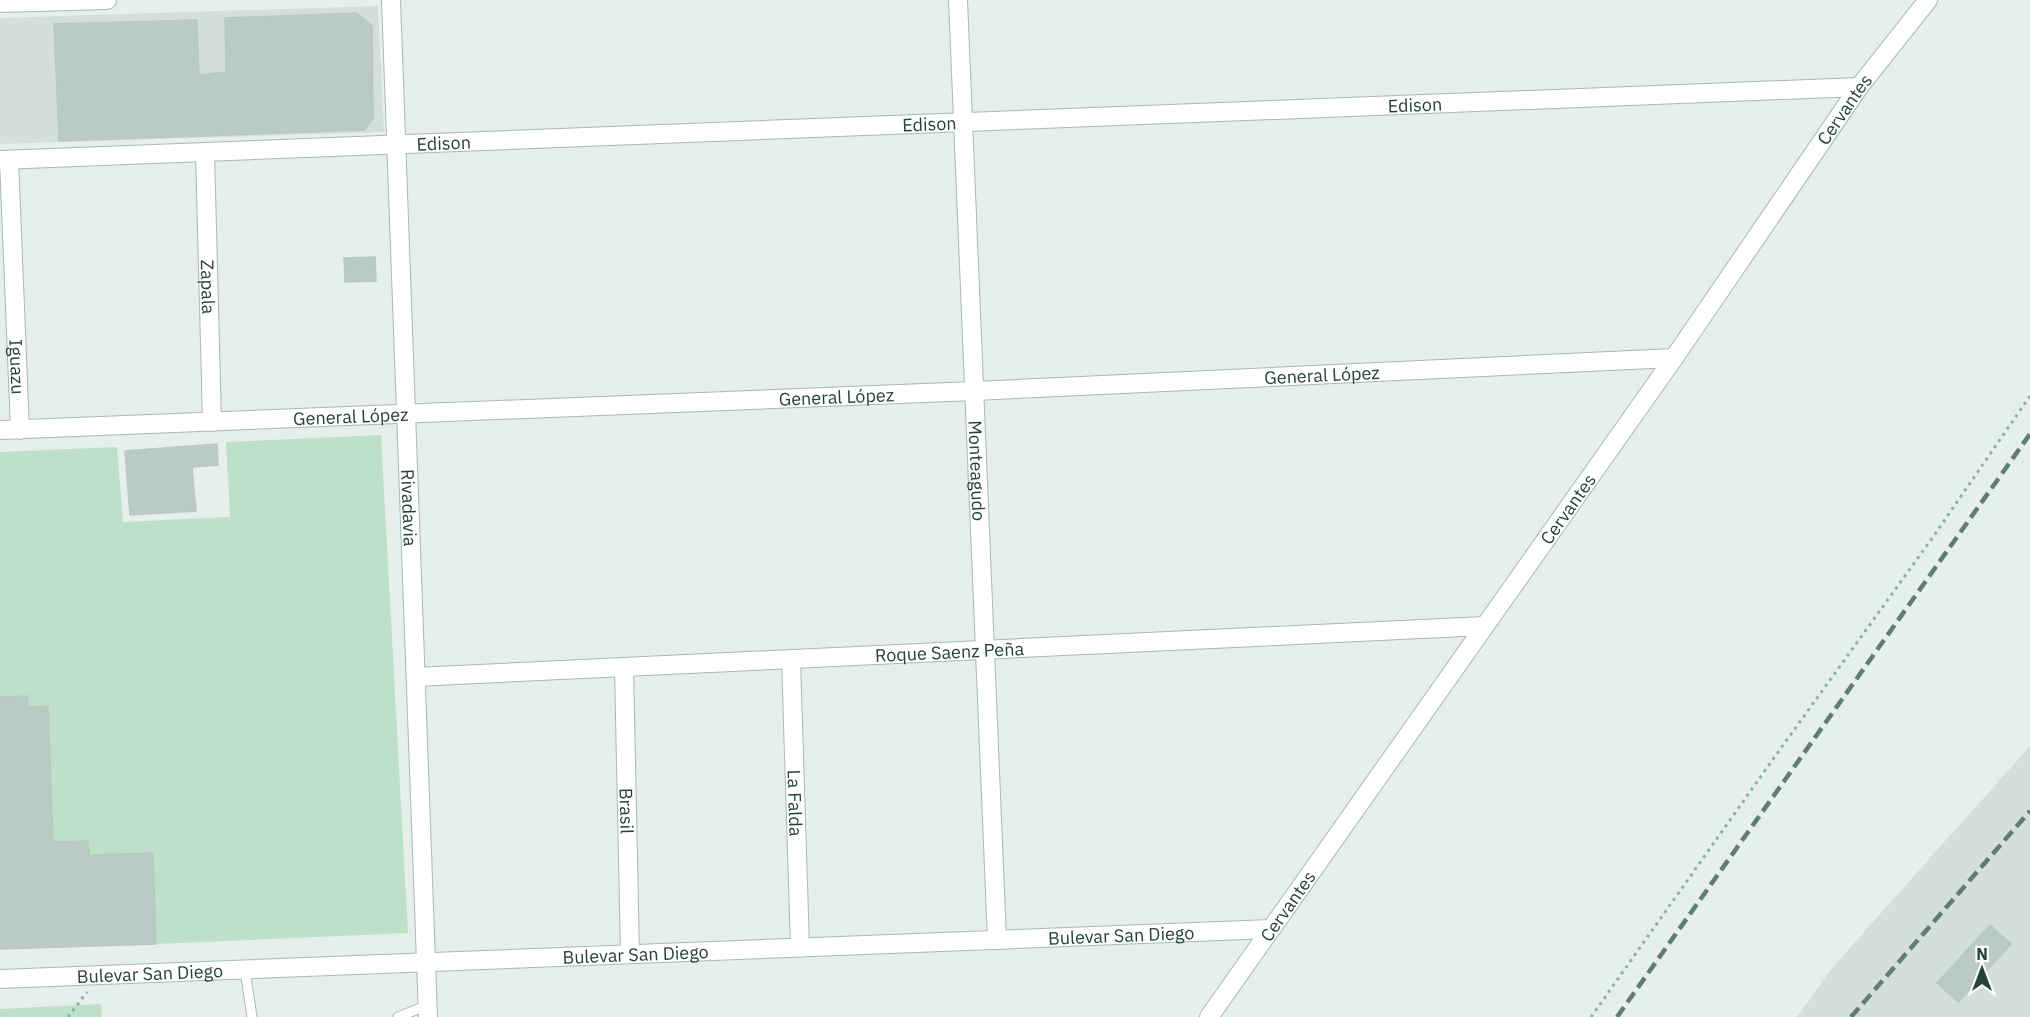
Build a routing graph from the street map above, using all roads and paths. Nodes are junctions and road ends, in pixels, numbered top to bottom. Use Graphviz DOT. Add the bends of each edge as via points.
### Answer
graph roads {
  1 [pos="107,0"];
  2 [pos="391,0"];
  3 [pos="958,0"];
  4 [pos="1928,0"];
  5 [pos="0,3"];
  6 [pos="1859,87"];
  7 [pos="963,122"];
  8 [pos="396,145"];
  9 [pos="205,152"];
  10 [pos="4,160"];
  11 [pos="1674,358"];
  12 [pos="974,391"];
  13 [pos="2030,396"];
  14 [pos="406,415"];
  15 [pos="212,422"];
  16 [pos="0,430"];
  17 [pos="20,430"];
  18 [pos="1484,626"];
  19 [pos="985,650"];
  20 [pos="791,659"];
  21 [pos="624,667"];
  22 [pos="416,677"];
  23 [pos="1271,929"];
  24 [pos="997,940"];
  25 [pos="800,948"];
  26 [pos="630,954"];
  27 [pos="426,962"];
  28 [pos="245,970"];
  29 [pos="99,975"];
  30 [pos="0,979"];
  31 [pos="428,1011"];
  32 [pos="68,1017"];
  33 [pos="252,1017"];
  34 [pos="398,1017"];
  35 [pos="1209,1017"];
  36 [pos="1591,1017"];
  1 -- 5 [label="street"];
  2 -- 8 [label="street, Rivadavia"];
  3 -- 7 [label="street, Monteagudo"];
  4 -- 6 [label="street, Cervantes"];
  6 -- 7 [label="street, Edison"];
  6 -- 11 [label="street, Cervantes"];
  7 -- 8 [label="street, Edison"];
  7 -- 12 [label="street, Monteagudo"];
  8 -- 9 [label="street, Edison"];
  8 -- 14 [label="street, Rivadavia"];
  9 -- 10 [label="street, Edison"];
  9 -- 15 [label="street, Zapala"];
  10 -- 17 [label="street, Iguazu"];
  11 -- 12 [label="street, General López"];
  11 -- 18 [label="street, Cervantes"];
  12 -- 14 [label="street, General López"];
  12 -- 19 [label="street, Monteagudo"];
  13 -- 36 [label="path"];
  14 -- 15 [label="street, General López"];
  14 -- 22 [label="street, Rivadavia"];
  15 -- 17 [label="street, General López"];
  16 -- 17 [label="street, General López"];
  18 -- 19 [label="street, Roque Saenz Peña"];
  18 -- 23 [label="street, Cervantes"];
  19 -- 20 [label="street, Roque Saenz Peña"];
  19 -- 24 [label="street, Monteagudo"];
  20 -- 21 [label="street, Roque Saenz Peña"];
  20 -- 25 [label="street, La Falda"];
  21 -- 22 [label="street, Roque Saenz Peña"];
  21 -- 26 [label="street, Brasil"];
  22 -- 27 [label="street, Rivadavia"];
  23 -- 24 [label="street, Bulevar San Diego"];
  23 -- 35 [label="street, Cervantes"];
  24 -- 25 [label="street, Bulevar San Diego"];
  25 -- 26 [label="street, Bulevar San Diego"];
  26 -- 27 [label="street, Bulevar San Diego"];
  27 -- 28 [label="street, Bulevar San Diego"];
  27 -- 31 [label="street, Rivadavia"];
  28 -- 29 [label="street, Bulevar San Diego"];
  28 -- 33 [label="lane"];
  29 -- 30 [label="street, Bulevar San Diego"];
  29 -- 32 [label="path"];
  31 -- 34 [label="lane"];
}
